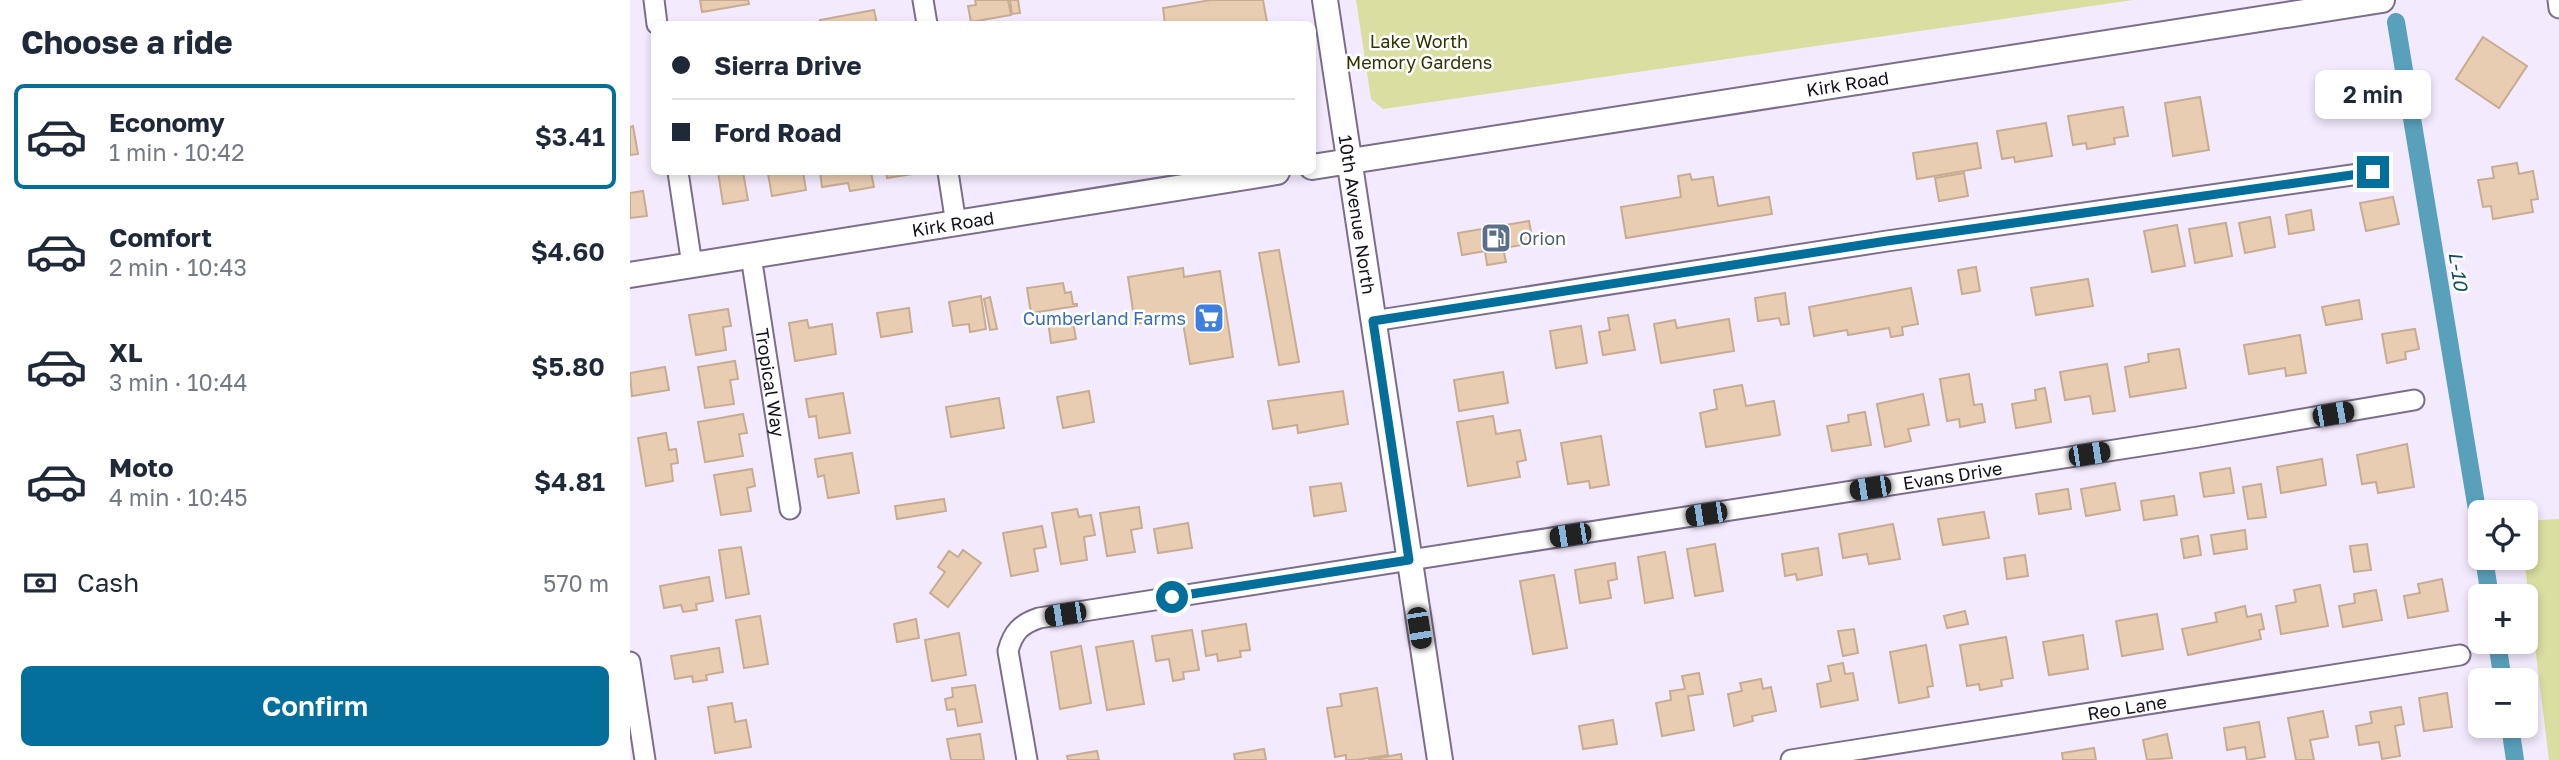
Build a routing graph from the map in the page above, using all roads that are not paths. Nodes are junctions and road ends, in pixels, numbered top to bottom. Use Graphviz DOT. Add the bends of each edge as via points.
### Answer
graph roads {
  1 [pos="653,0"];
  2 [pos="923,0"];
  3 [pos="1325,0"];
  4 [pos="2382,0"];
  5 [pos="2558,0"];
  6 [pos="2559,8"];
  7 [pos="656,21"];
  8 [pos="926,21"];
  9 [pos="1348,162"];
  10 [pos="1316,166"];
  11 [pos="2373,172"];
  12 [pos="678,175"];
  13 [pos="948,175"];
  14 [pos="1258,175"];
  15 [pos="956,224"];
  16 [pos="751,256"];
  17 [pos="692,265"];
  18 [pos="630,275"];
  19 [pos="1373,321"];
  20 [pos="2414,400"];
  21 [pos="790,509"];
  22 [pos="1409,560"];
  23 [pos="2460,655"];
  24 [pos="630,662"];
  25 [pos="645,760"];
  26 [pos="1027,760"];
  27 [pos="1440,760"];
  28 [pos="1791,760"];
  1 -- 7 [label="street"];
  2 -- 8 [label="street"];
  3 -- 9 [label="street, 10th Avenue North"];
  4 -- 9 [label="street, Kirk Road"];
  5 -- 6 [label="street"];
  9 -- 10 [label="street, Kirk Road"];
  9 -- 19 [label="street, 10th Avenue North"];
  11 -- 19 [label="street"];
  12 -- 17 [label="street"];
  13 -- 15 [label="street"];
  14 -- 15 [label="street, Kirk Road"];
  15 -- 16 [label="street, Kirk Road"];
  16 -- 17 [label="street, Kirk Road"];
  16 -- 21 [label="street, Tropical Way"];
  17 -- 18 [label="street, Kirk Road"];
  19 -- 22 [label="street, 10th Avenue North"];
  20 -- 22 [label="street, Evans Drive" via="2198,438"];
  22 -- 26 [label="street, Evans Drive" via="1027,622 1018,629 1009,651"];
  22 -- 27 [label="street, 10th Avenue North"];
  23 -- 28 [label="street, Reo Lane"];
  24 -- 25 [label="street"];
}
